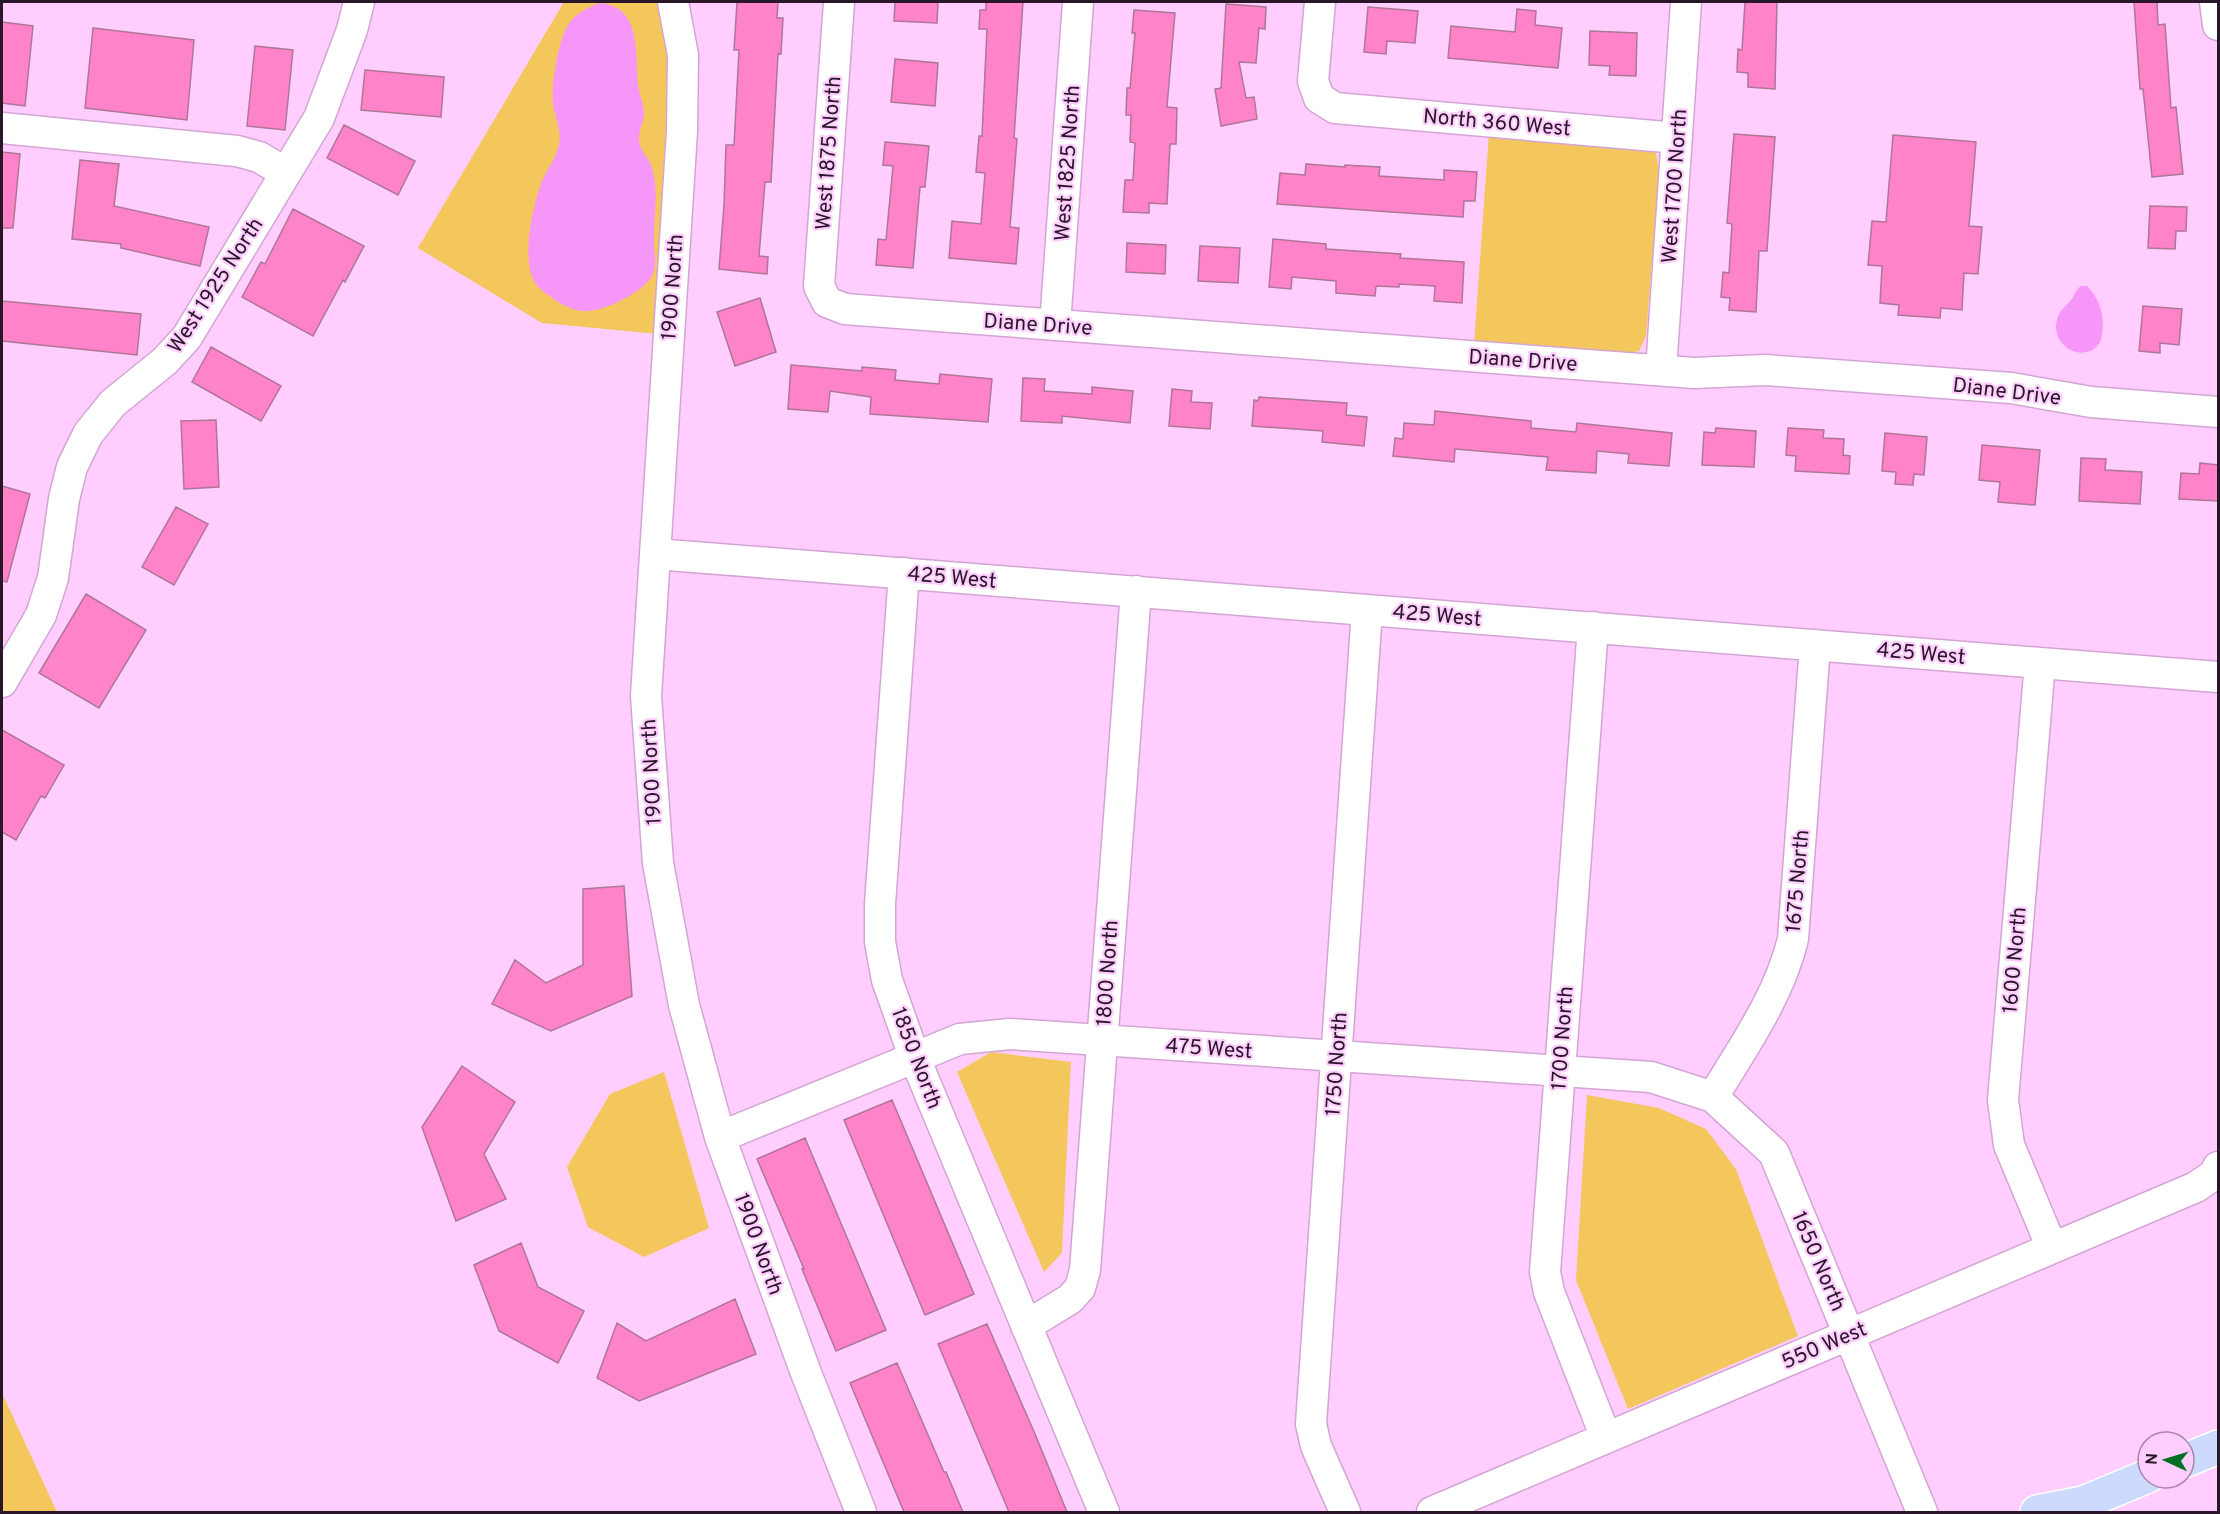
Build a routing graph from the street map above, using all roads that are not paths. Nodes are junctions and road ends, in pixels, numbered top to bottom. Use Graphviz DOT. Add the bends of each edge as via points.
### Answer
graph roads {
  1 [pos="359,2"];
  2 [pos="672,2"];
  3 [pos="839,2"];
  4 [pos="1078,2"];
  5 [pos="1320,2"];
  6 [pos="1686,2"];
  7 [pos="2215,2"];
  8 [pos="2218,26"];
  9 [pos="2,128"];
  10 [pos="1677,138"];
  11 [pos="286,173"];
  12 [pos="827,302"];
  13 [pos="1055,325"];
  14 [pos="1661,370"];
  15 [pos="2218,412"];
  16 [pos="655,554"];
  17 [pos="904,573"];
  18 [pos="1136,591"];
  19 [pos="1367,610"];
  20 [pos="1593,627"];
  21 [pos="1815,645"];
  22 [pos="2040,663"];
  23 [pos="2218,677"];
  24 [pos="2,682"];
  25 [pos="1102,1040"];
  26 [pos="914,1056"];
  27 [pos="1336,1056"];
  28 [pos="1560,1071"];
  29 [pos="1713,1097"];
  30 [pos="720,1137"];
  31 [pos="2217,1170"];
  32 [pos="2052,1248"];
  33 [pos="1026,1326"];
  34 [pos="1849,1334"];
  35 [pos="1606,1438"];
  36 [pos="2218,1447"];
  37 [pos="2196,1456"];
  38 [pos="2136,1481"];
  39 [pos="2077,1508"];
  40 [pos="861,1512"];
  41 [pos="1104,1512"];
  42 [pos="1345,1512"];
  43 [pos="1432,1512"];
  44 [pos="1922,1512"];
  45 [pos="2037,1512"];
  1 -- 11 [label="street, West 1925 North" via="319,118"];
  2 -- 16 [label="street, 1900 North" via="683,55 682,131"];
  3 -- 12 [label="street, West 1875 North" via="819,286"];
  4 -- 13 [label="street, West 1825 North"];
  5 -- 10 [label="street, North 360 West" via="1313,81 1319,98 1335,108"];
  6 -- 10 [label="street, West 1700 North"];
  7 -- 8 [label="street"];
  9 -- 11 [label="street" via="237,151 259,157"];
  10 -- 14 [label="street, West 1700 North"];
  11 -- 24 [label="street, West 1925 North" via="187,338 113,404 88,434 72,467 53,578 41,615"];
  12 -- 13 [label="street, Diane Drive" via="845,309"];
  13 -- 14 [label="street, Diane Drive"];
  14 -- 15 [label="street, Diane Drive" via="1765,370 1880,378 2011,388 2091,402"];
  16 -- 17 [label="street, 425 West"];
  16 -- 30 [label="street, 1900 North" via="646,696 655,839 684,1005"];
  17 -- 18 [label="street, 425 West"];
  17 -- 26 [label="street, 1850 North" via="880,942 887,980"];
  18 -- 19 [label="street, 425 West"];
  18 -- 25 [label="street, 1800 North"];
  19 -- 20 [label="street, 425 West"];
  19 -- 27 [label="street, 1750 North"];
  20 -- 21 [label="street, 425 West"];
  20 -- 28 [label="street, 1700 North"];
  21 -- 22 [label="street, 425 West"];
  21 -- 29 [label="street, 1675 North" via="1793,939 1772,998"];
  22 -- 23 [label="street, 425 West"];
  22 -- 32 [label="street, 1600 North" via="2003,1100 2009,1145"];
  25 -- 26 [label="street, 475 West" via="1010,1034 960,1038"];
  25 -- 27 [label="street, 475 West"];
  25 -- 33 [label="street, 1800 North" via="1085,1270 1080,1288 1070,1299"];
  26 -- 30 [label="street, 475 West"];
  26 -- 33 [label="street, 1850 North"];
  27 -- 28 [label="street, 475 West"];
  27 -- 42 [label="street, 1750 North" via="1311,1424 1316,1446"];
  28 -- 29 [label="street, 475 West" via="1651,1077"];
  28 -- 35 [label="street, 1700 North" via="1545,1272 1549,1292"];
  29 -- 34 [label="street, 1650 North" via="1774,1153"];
  30 -- 40 [label="street, 1900 North"];
  31 -- 32 [label="street, 550 West" via="2196,1187"];
  32 -- 34 [label="street, 550 West"];
  33 -- 41 [label="street, 1850 North"];
  34 -- 35 [label="street, 550 West"];
  34 -- 44 [label="street, 1650 North"];
  35 -- 43 [label="street, 550 West"];
  36 -- 37 [label="main road"];
  38 -- 39 [label="main road"];
  39 -- 45 [label="main road"];
}
